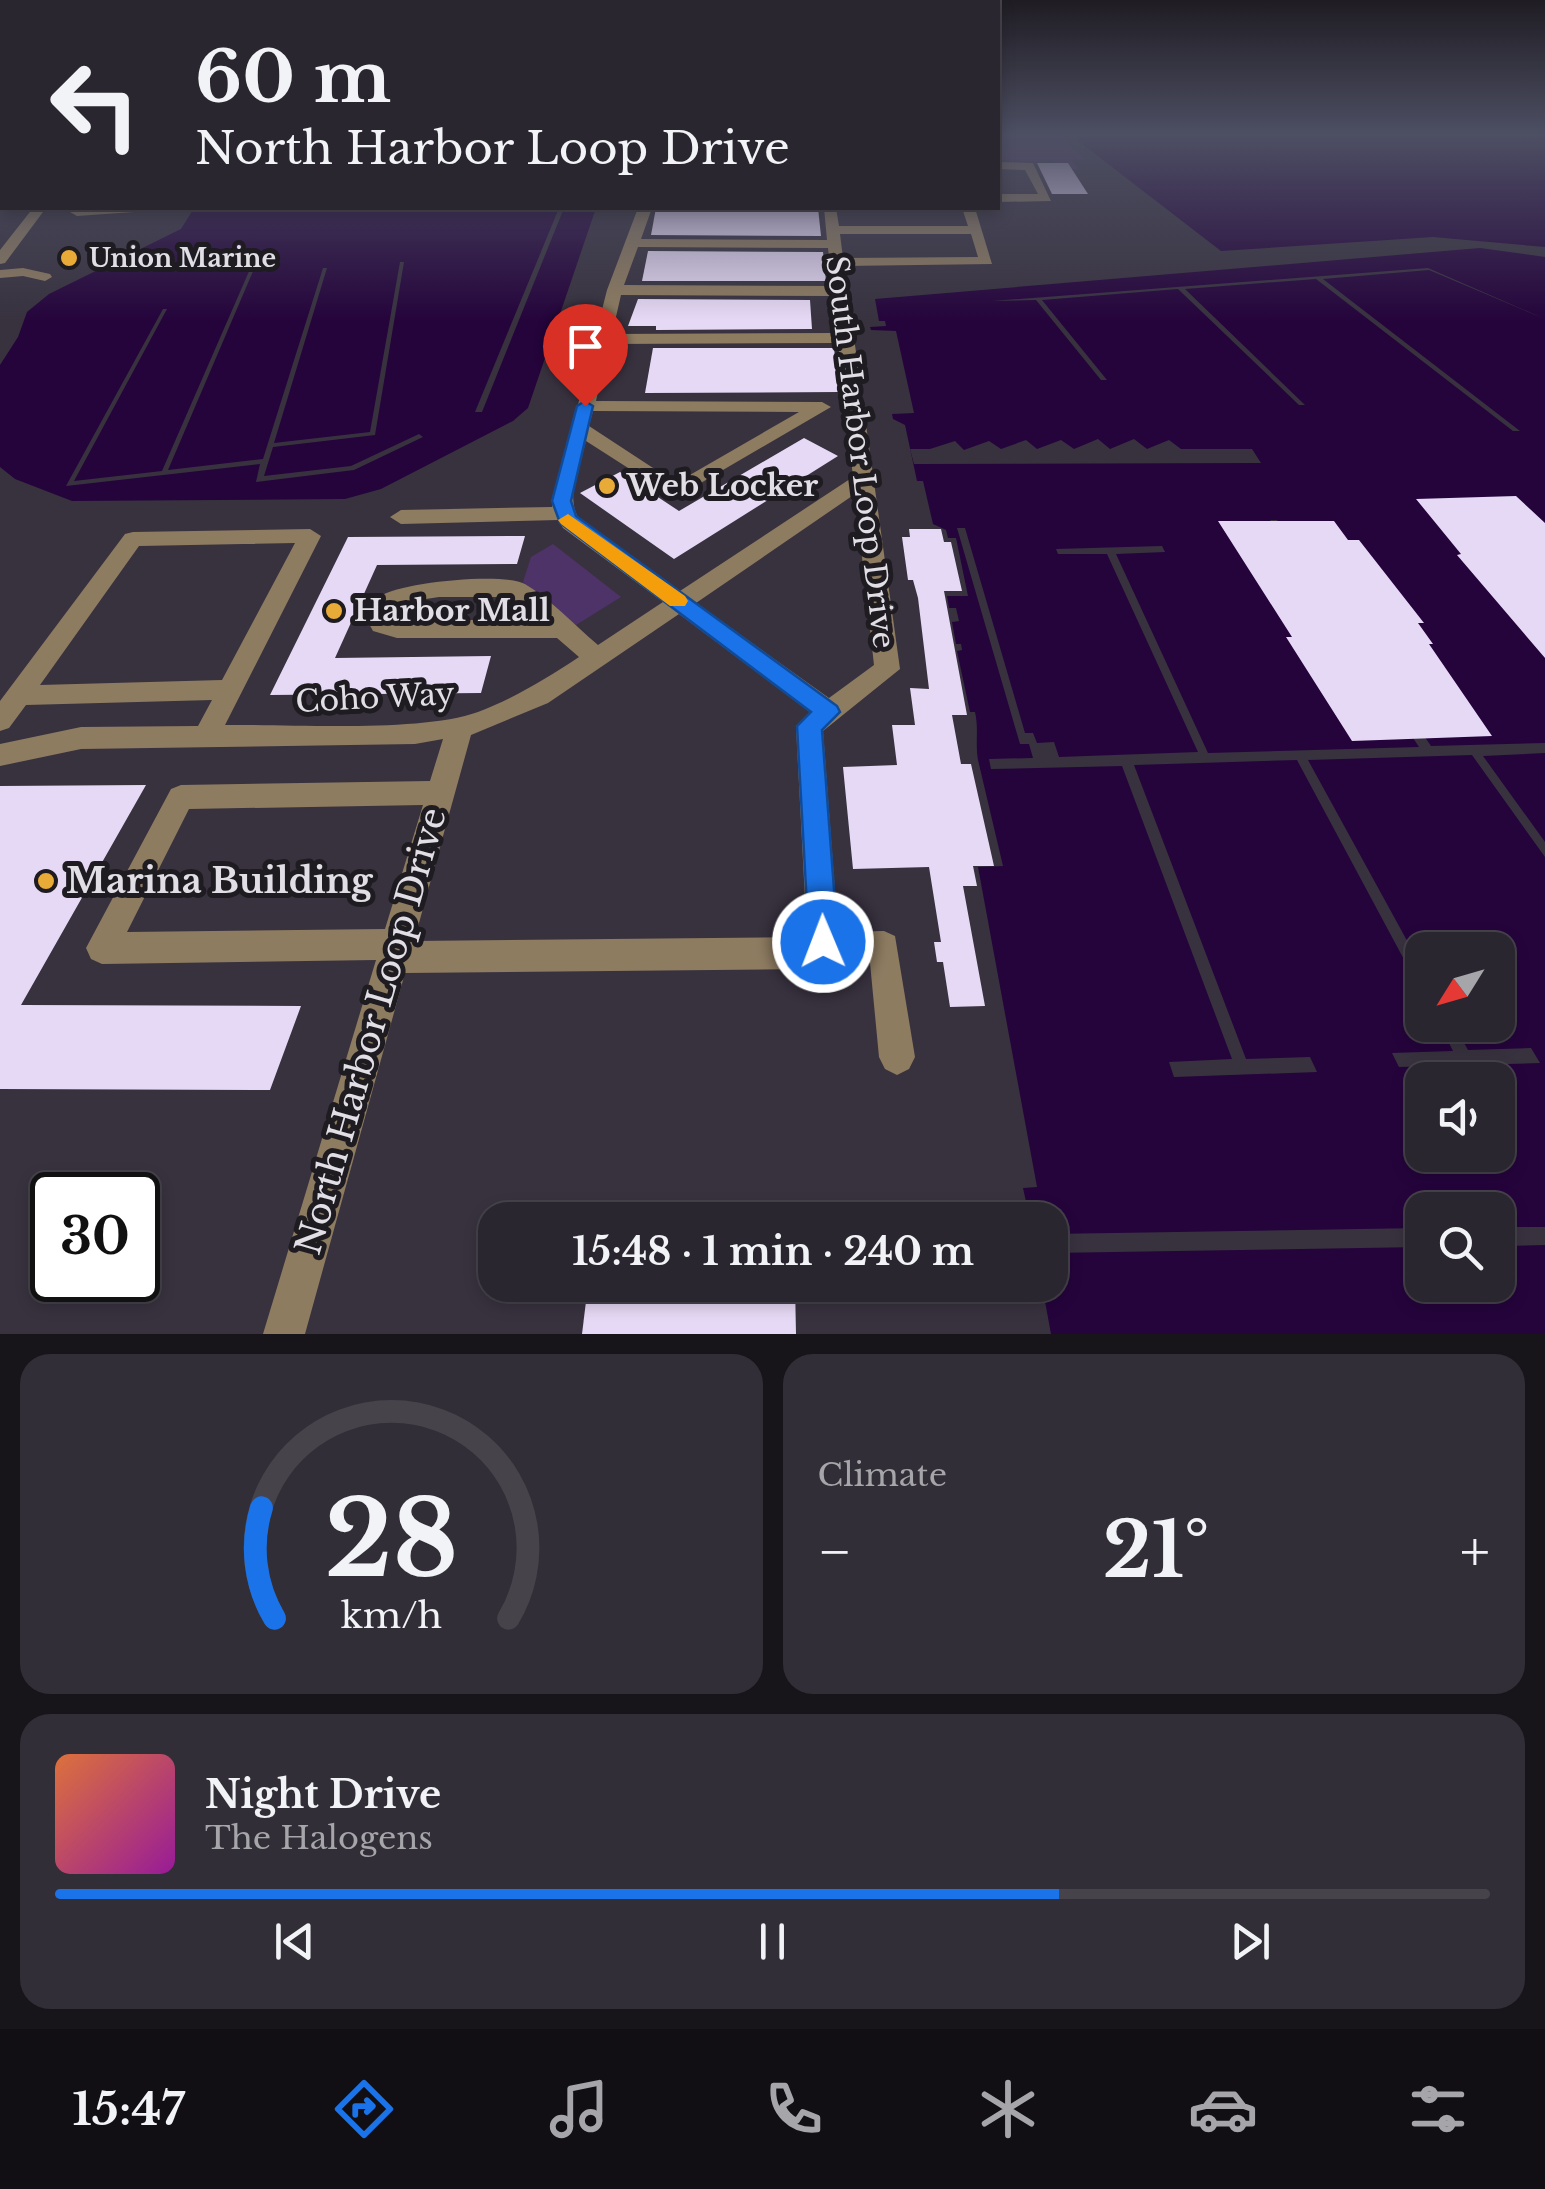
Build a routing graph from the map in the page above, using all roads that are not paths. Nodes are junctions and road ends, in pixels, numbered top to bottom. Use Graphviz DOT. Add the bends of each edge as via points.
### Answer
graph roads {
  1 [pos="1046,197"];
  2 [pos="1000,198"];
  3 [pos="38,210"];
  4 [pos="644,210"];
  5 [pos="830,210"];
  6 [pos="969,210"];
  7 [pos="978,230"];
  8 [pos="631,243"];
  9 [pos="834,245"];
  10 [pos="0,260"];
  11 [pos="0,274"];
  12 [pos="45,277"];
  13 [pos="615,290"];
  14 [pos="840,291"];
  15 [pos="846,338"];
  16 [pos="602,339"];
  17 [pos="585,406"];
  18 [pos="822,407"];
  19 [pos="854,407"];
  20 [pos="579,428"];
  21 [pos="864,479"];
  22 [pos="564,513"];
  23 [pos="401,517"];
  24 [pos="680,603"];
  25 [pos="564,629"];
  26 [pos="597,658"];
  27 [pos="230,690"];
  28 [pos="19,694"];
  29 [pos="828,712"];
  30 [pos="0,721"];
  31 [pos="459,729"];
  32 [pos="206,736"];
  33 [pos="0,754"];
  34 [pos="440,793"];
  35 [pos="819,948"];
  36 [pos="395,951"];
  37 [pos="896,1057"];
  38 [pos="284,1334"];
  1 -- 2 [label="street"];
  3 -- 10 [label="street"];
  4 -- 8 [label="street"];
  5 -- 9 [label="street, South Harbor Loop Drive"];
  6 -- 7 [label="street"];
  7 -- 9 [label="street"];
  7 -- 9 [label="street" via="987,261"];
  8 -- 9 [label="street"];
  8 -- 13 [label="street"];
  9 -- 14 [label="street, South Harbor Loop Drive"];
  11 -- 12 [label="street"];
  13 -- 14 [label="street"];
  13 -- 16 [label="street"];
  14 -- 15 [label="street, South Harbor Loop Drive"];
  15 -- 16 [label="street"];
  15 -- 19 [label="street, South Harbor Loop Drive"];
  16 -- 17 [label="street"];
  17 -- 18 [label="street"];
  17 -- 20 [label="street"];
  18 -- 19 [label="street"];
  18 -- 20 [label="street" via="675,492"];
  19 -- 21 [label="street, South Harbor Loop Drive"];
  20 -- 22 [label="street"];
  21 -- 24 [label="street, Coho Way"];
  21 -- 29 [label="street, South Harbor Loop Drive" via="887,669"];
  22 -- 23 [label="street"];
  22 -- 24 [label="street"];
  24 -- 26 [label="street, Coho Way"];
  24 -- 29 [label="street"];
  25 -- 25 [label="street" via="516,589 407,592 382,602 376,614 381,625 397,629"];
  25 -- 26 [label="street"];
  26 -- 31 [label="street, Coho Way" via="522,706"];
  27 -- 28 [label="street"];
  27 -- 28 [label="street" via="310,536 133,539"];
  27 -- 32 [label="street"];
  28 -- 30 [label="street"];
  29 -- 35 [label="street" via="810,726 826,930"];
  31 -- 32 [label="street, Coho Way"];
  31 -- 34 [label="street, North Harbor Loop Drive"];
  32 -- 33 [label="street, Coho Way" via="81,738"];
  34 -- 36 [label="street, North Harbor Loop Drive"];
  34 -- 36 [label="street" via="181,796 102,948"];
  35 -- 36 [label="street" via="770,954"];
  35 -- 37 [label="street" via="884,946"];
  36 -- 38 [label="street, North Harbor Loop Drive"];
}
